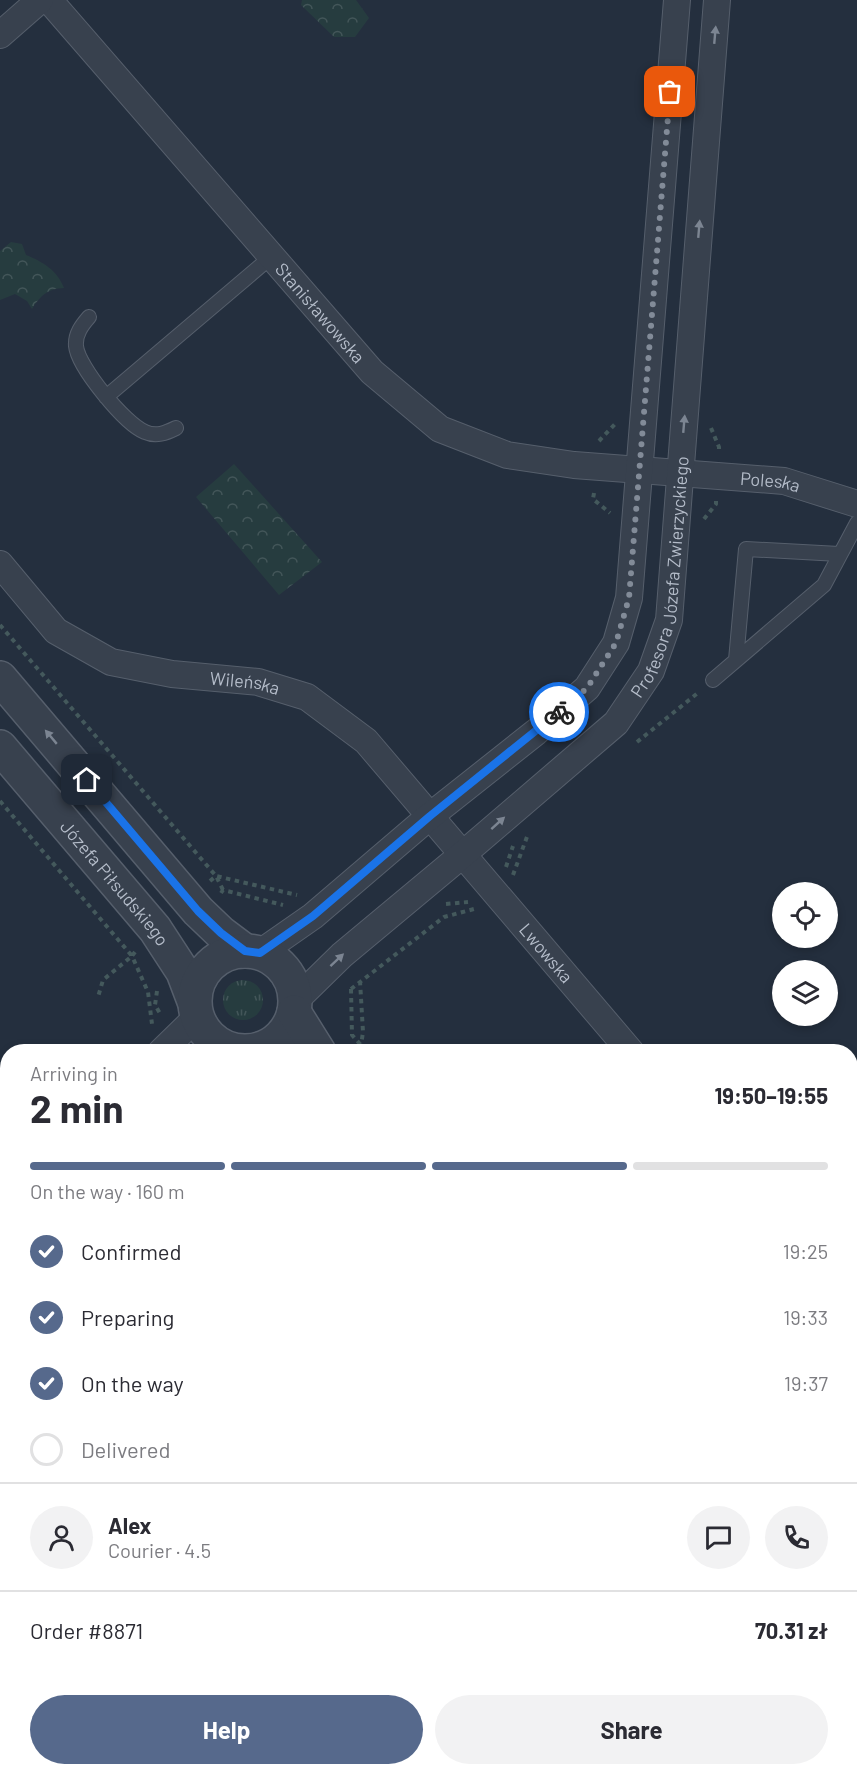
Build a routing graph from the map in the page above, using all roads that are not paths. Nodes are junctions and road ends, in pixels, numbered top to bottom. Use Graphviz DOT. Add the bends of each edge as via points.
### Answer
graph roads {
  1 [pos="40,0"];
  2 [pos="49,0"];
  3 [pos="677,0"];
  4 [pos="717,0"];
  5 [pos="0,35"];
  6 [pos="271,256"];
  7 [pos="89,317"];
  8 [pos="106,397"];
  9 [pos="176,428"];
  10 [pos="640,470"];
  11 [pos="680,473"];
  12 [pos="857,504"];
  13 [pos="857,523"];
  14 [pos="840,554"];
  15 [pos="0,564"];
  16 [pos="736,660"];
  17 [pos="0,678"];
  18 [pos="712,680"];
  19 [pos="2,754"];
  20 [pos="430,816"];
  21 [pos="462,855"];
  22 [pos="253,952"];
  23 [pos="295,1006"];
  24 [pos="196,1009"];
  25 [pos="168,1044"];
  26 [pos="220,1044"];
  27 [pos="270,1044"];
  28 [pos="315,1044"];
  29 [pos="624,1044"];
  1 -- 5 [label="street"];
  2 -- 6 [label="street, Stanisławowska"];
  3 -- 10 [label="street, Profesora Józefa Zwierzyckiego"];
  11 -- 4 [label="street, Profesora Józefa Zwierzyckiego, one-way"];
  6 -- 8 [label="lane"];
  6 -- 10 [label="street, Stanisławowska" via="372,372 440,429 507,455"];
  7 -- 8 [label="lane" via="75,343 78,357"];
  8 -- 9 [label="lane" via="132,425 147,433 163,434"];
  10 -- 11 [label="street, Stanisławowska"];
  10 -- 20 [label="street, Profesora Józefa Zwierzyckiego" via="629,598 616,643 587,688"];
  11 -- 12 [label="street, Poleska" via="784,482"];
  21 -- 11 [label="street, Profesora Józefa Zwierzyckiego, one-way" via="616,723 651,671 669,620"];
  13 -- 14 [label="lane"];
  14 -- 16 [label="lane" via="824,585"];
  14 -- 16 [label="lane" via="746,549"];
  15 -- 20 [label="street, Wileńska" via="56,631 111,662 172,675 258,682 307,697 366,741"];
  16 -- 18 [label="lane"];
  22 -- 17 [label="street, one-way" via="221,933 198,911"];
  19 -- 24 [label="street, Józefa Piłsudskiego" via="155,929 183,972"];
  20 -- 21 [label="street, Wileńska"];
  20 -- 22 [label="street, Profesora Józefa Zwierzyckiego" via="313,916"];
  23 -- 21 [label="street, Profesora Józefa Zwierzyckiego, one-way" via="342,955"];
  21 -- 29 [label="street, Lwowska"];
  22 -- 23 [label="street" via="274,960 286,971 293,985"];
  22 -- 24 [label="street" via="229,953 215,960 196,986"];
  23 -- 27 [label="street" via="287,1028"];
  23 -- 28 [label="street"];
  24 -- 25 [label="street"];
  24 -- 26 [label="street" via="202,1028"];
}
